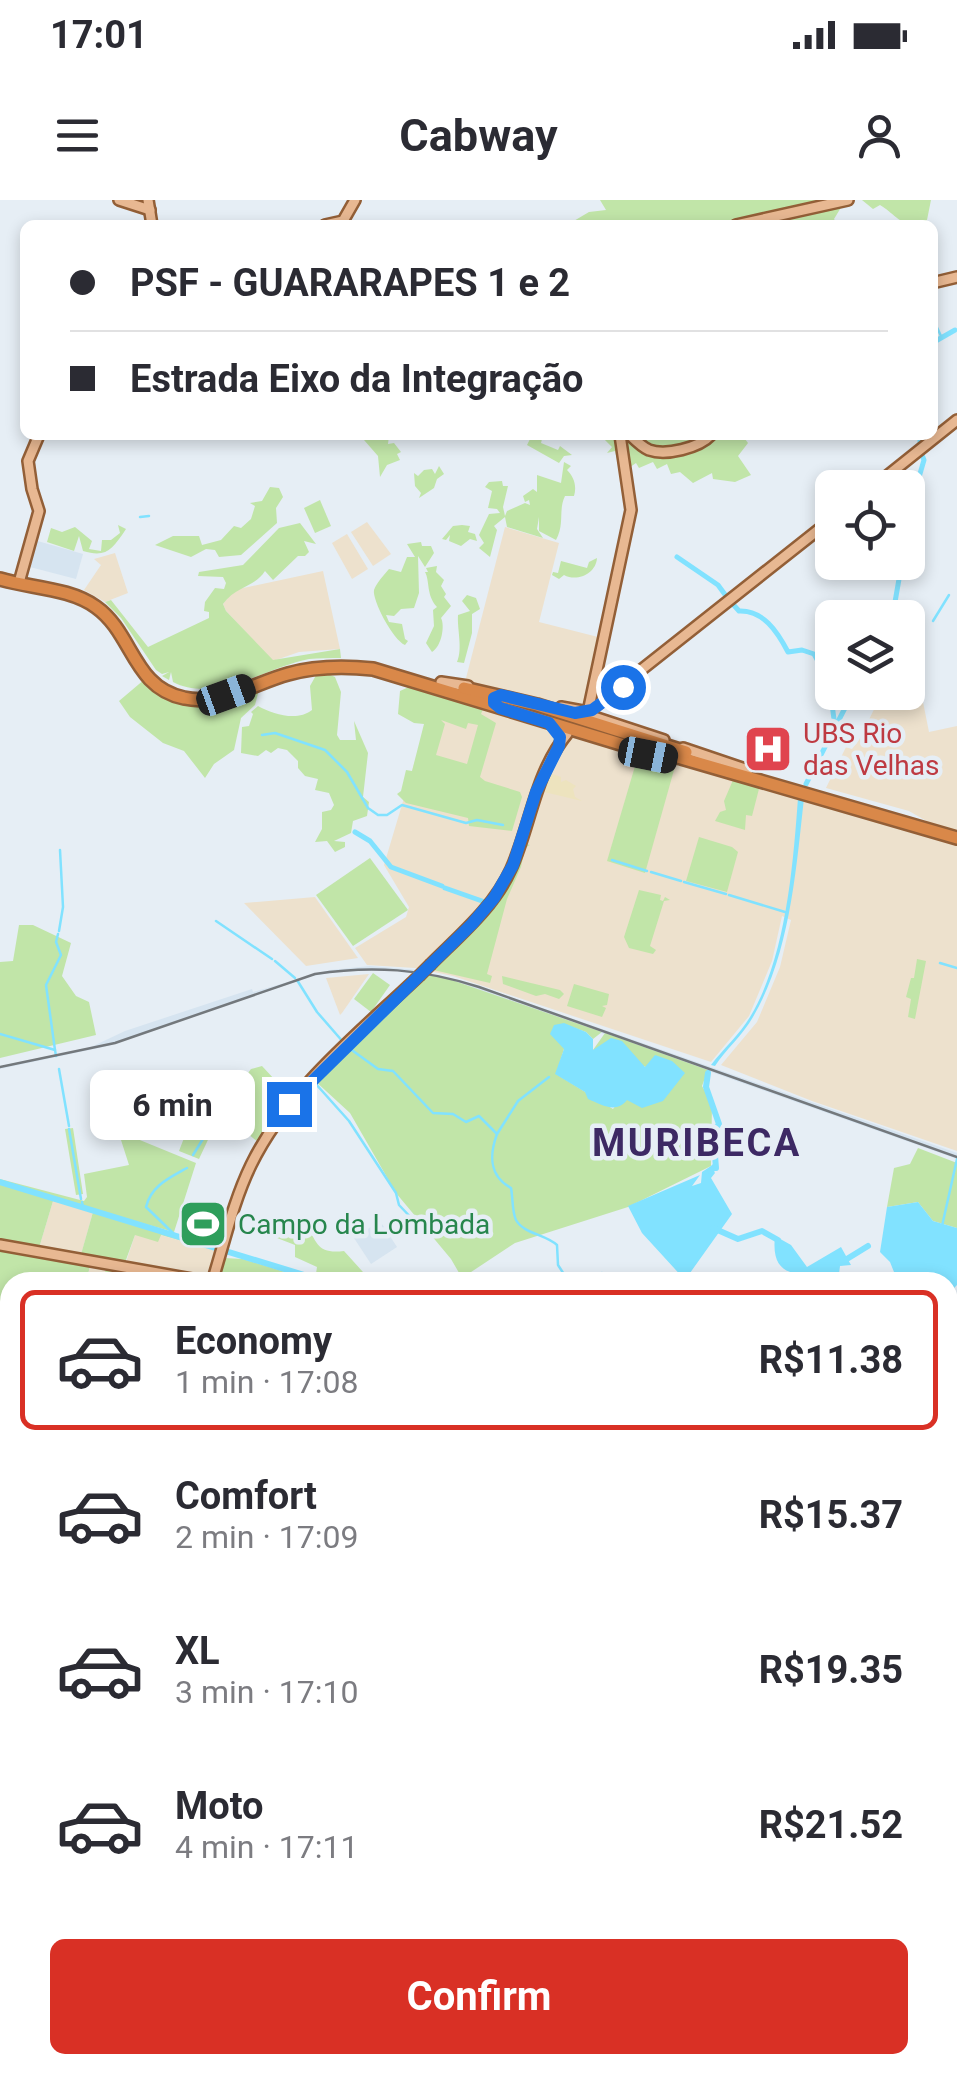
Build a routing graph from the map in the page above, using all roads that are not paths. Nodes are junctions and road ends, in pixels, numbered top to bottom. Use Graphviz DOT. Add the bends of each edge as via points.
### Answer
graph roads {
  1 [pos="119,200"];
  2 [pos="848,200"];
  3 [pos="149,206"];
  4 [pos="758,220"];
  5 [pos="37,440"];
  6 [pos="622,440"];
  7 [pos="636,440"];
  8 [pos="705,440"];
  9 [pos="932,440"];
  10 [pos="894,470"];
  11 [pos="815,533"];
  12 [pos="0,576"];
  13 [pos="20,579"];
  14 [pos="442,682"];
  15 [pos="500,701"];
  16 [pos="592,713"];
  17 [pos="567,714"];
  18 [pos="563,730"];
  19 [pos="651,746"];
  20 [pos="748,770"];
  21 [pos="760,781"];
  22 [pos="957,834"];
  23 [pos="291,1103"];
  24 [pos="292,1116"];
  25 [pos="0,1245"];
  26 [pos="157,1272"];
  27 [pos="211,1272"];
  1 -- 3 [label="main road"];
  2 -- 4 [label="main road"];
  5 -- 13 [label="main road" via="28,464 40,511"];
  6 -- 16 [label="main road" via="630,518"];
  7 -- 8 [label="main road" via="662,451"];
  9 -- 10 [label="main road"];
  11 -- 16 [label="main road"];
  12 -- 13 [label="highway"];
  12 -- 15 [label="highway" via="92,604 146,677 182,698 214,698 299,671 351,667"];
  13 -- 14 [label="highway" via="98,601 148,670 182,691 210,693 336,660 381,664"];
  14 -- 15 [label="highway"];
  14 -- 16 [label="main road"];
  15 -- 17 [label="highway"];
  15 -- 18 [label="highway"];
  16 -- 17 [label="highway"];
  16 -- 17 [label="highway"];
  16 -- 19 [label="highway"];
  16 -- 20 [label="main road"];
  18 -- 19 [label="highway"];
  18 -- 21 [label="main road"];
  18 -- 23 [label="main road, bridge" via="506,880 482,913"];
  19 -- 20 [label="highway"];
  19 -- 21 [label="highway"];
  20 -- 22 [label="highway"];
  21 -- 22 [label="highway"];
  23 -- 24 [label="main road"];
  23 -- 27 [label="main road" via="244,1180"];
  25 -- 26 [label="main road"];
}
